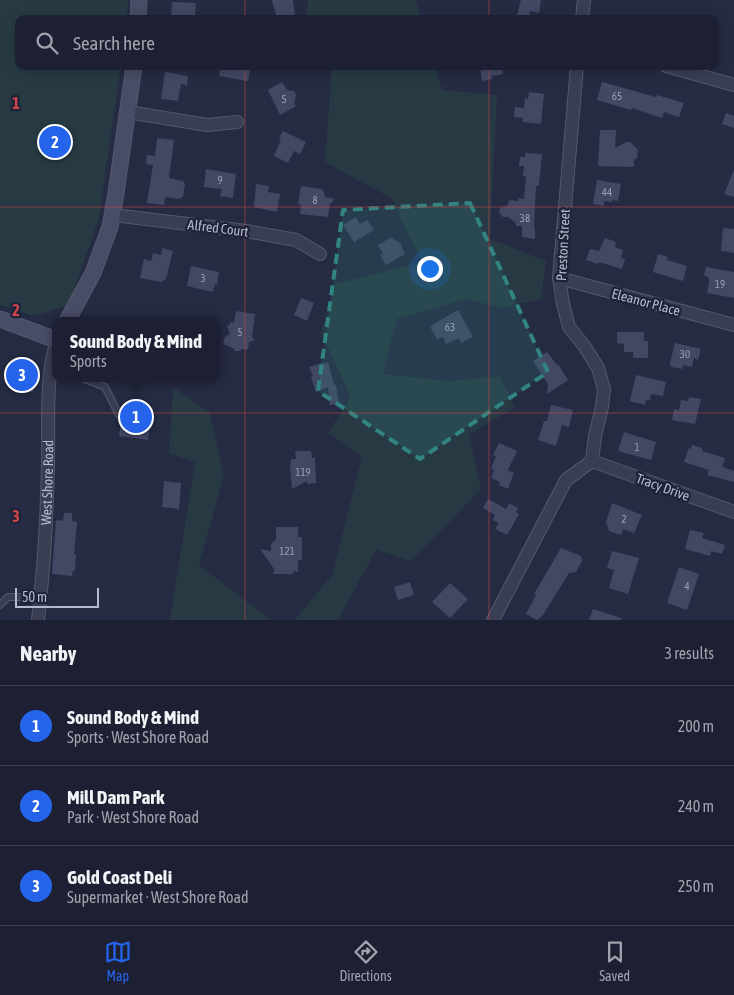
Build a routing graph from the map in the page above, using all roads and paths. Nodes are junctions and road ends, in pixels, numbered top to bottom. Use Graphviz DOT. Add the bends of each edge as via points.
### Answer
graph roads {
  1 [pos="139,0"];
  2 [pos="584,0"];
  3 [pos="138,15"];
  4 [pos="582,15"];
  5 [pos="133,70"];
  6 [pos="578,70"];
  7 [pos="680,70"];
  8 [pos="734,85"];
  9 [pos="128,112"];
  10 [pos="237,122"];
  11 [pos="112,215"];
  12 [pos="320,254"];
  13 [pos="559,278"];
  14 [pos="69,317"];
  15 [pos="4,322"];
  16 [pos="734,325"];
  17 [pos="52,339"];
  18 [pos="53,382"];
  19 [pos="92,382"];
  20 [pos="119,415"];
  21 [pos="592,461"];
  22 [pos="734,512"];
  23 [pos="41,597"];
  24 [pos="0,605"];
  25 [pos="38,620"];
  26 [pos="493,620"];
  1 -- 3 [label="street"];
  2 -- 4 [label="street"];
  5 -- 9 [label="street"];
  6 -- 13 [label="street, Preston Street"];
  7 -- 8 [label="street"];
  9 -- 10 [label="street" via="207,125"];
  9 -- 11 [label="street"];
  11 -- 12 [label="street, Alfred Court" via="246,230 296,240"];
  11 -- 14 [label="street" via="96,265"];
  13 -- 16 [label="street, Eleanor Place"];
  13 -- 21 [label="street, Preston Street" via="569,327 598,368 604,389"];
  15 -- 17 [label="street"];
  18 -- 23 [label="street, West Shore Road"];
  19 -- 20 [label="lane" via="104,387"];
  21 -- 22 [label="street, Tracy Drive"];
  21 -- 26 [label="street" via="566,480"];
  23 -- 24 [label="lane" via="8,597"];
  23 -- 25 [label="street, West Shore Road"];
}
